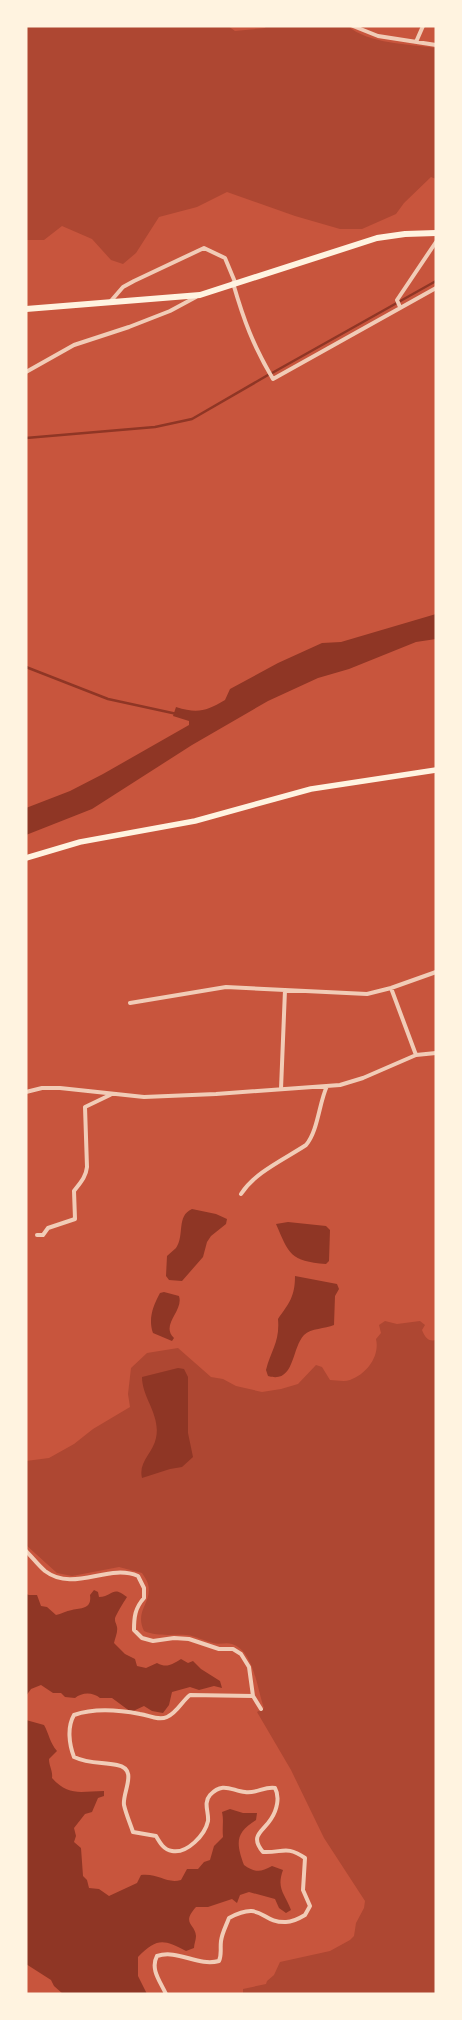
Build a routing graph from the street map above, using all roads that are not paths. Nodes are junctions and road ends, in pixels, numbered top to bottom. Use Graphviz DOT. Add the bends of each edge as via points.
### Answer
graph roads {
  1 [pos="353,26"];
  2 [pos="423,26"];
  3 [pos="416,42"];
  4 [pos="436,45"];
  5 [pos="436,233"];
  6 [pos="436,242"];
  7 [pos="234,283"];
  8 [pos="436,288"];
  9 [pos="200,294"];
  10 [pos="110,303"];
  11 [pos="399,304"];
  12 [pos="26,309"];
  13 [pos="26,372"];
  14 [pos="436,770"];
  15 [pos="26,858"];
  16 [pos="436,972"];
  17 [pos="391,988"];
  18 [pos="285,990"];
  19 [pos="130,1003"];
  20 [pos="436,1053"];
  21 [pos="416,1055"];
  22 [pos="327,1086"];
  23 [pos="281,1089"];
  24 [pos="26,1092"];
  25 [pos="113,1094"];
  26 [pos="241,1194"];
  27 [pos="38,1235"];
  28 [pos="26,1551"];
  29 [pos="253,1696"];
  30 [pos="260,1710"];
  31 [pos="166,1994"];
  1 -- 3 [label="street" via="378,36"];
  2 -- 3 [label="street"];
  3 -- 4 [label="street"];
  5 -- 7 [label="main road" via="376,238"];
  6 -- 11 [label="street"];
  7 -- 9 [label="main road"];
  7 -- 10 [label="street" via="225,258 204,248 123,287"];
  7 -- 11 [label="street" via="246,328 273,379"];
  8 -- 11 [label="street"];
  9 -- 10 [label="main road"];
  9 -- 13 [label="street" via="170,311 74,345"];
  10 -- 12 [label="main road"];
  14 -- 15 [label="main road" via="310,789 195,821 80,842"];
  16 -- 17 [label="street"];
  17 -- 18 [label="street" via="358,994"];
  17 -- 21 [label="street"];
  18 -- 19 [label="street" via="226,987"];
  18 -- 23 [label="street"];
  20 -- 21 [label="street"];
  21 -- 22 [label="street" via="363,1078"];
  22 -- 23 [label="street"];
  22 -- 26 [label="street" via="311,1140 255,1179"];
  23 -- 25 [label="street" via="144,1096"];
  24 -- 25 [label="street" via="60,1088"];
  25 -- 27 [label="street" via="85,1107 87,1168 74,1191 75,1219"];
  28 -- 29 [label="street" via="45,1571 72,1580 120,1572 138,1576 144,1588 144,1598 134,1616 134,1630 153,1642 189,1639 219,1649 232,1649 241,1654 249,1667"];
  29 -- 30 [label="street"];
  29 -- 31 [label="street" via="190,1696 167,1717 97,1710 74,1715 70,1722 70,1748 74,1757 85,1762 120,1765 127,1771 130,1780 124,1804 133,1832 156,1836 160,1844 173,1852 183,1850 205,1829 208,1820 206,1802 210,1795 227,1787 246,1793 269,1787 275,1788 278,1801 271,1819 257,1836 257,1846 263,1852 274,1853 284,1849 305,1858 302,1890 310,1906 305,1915 286,1922 255,1911 242,1911 229,1918 223,1932 222,1955 219,1961 210,1964 167,1953 157,1956 155,1971"];
}
